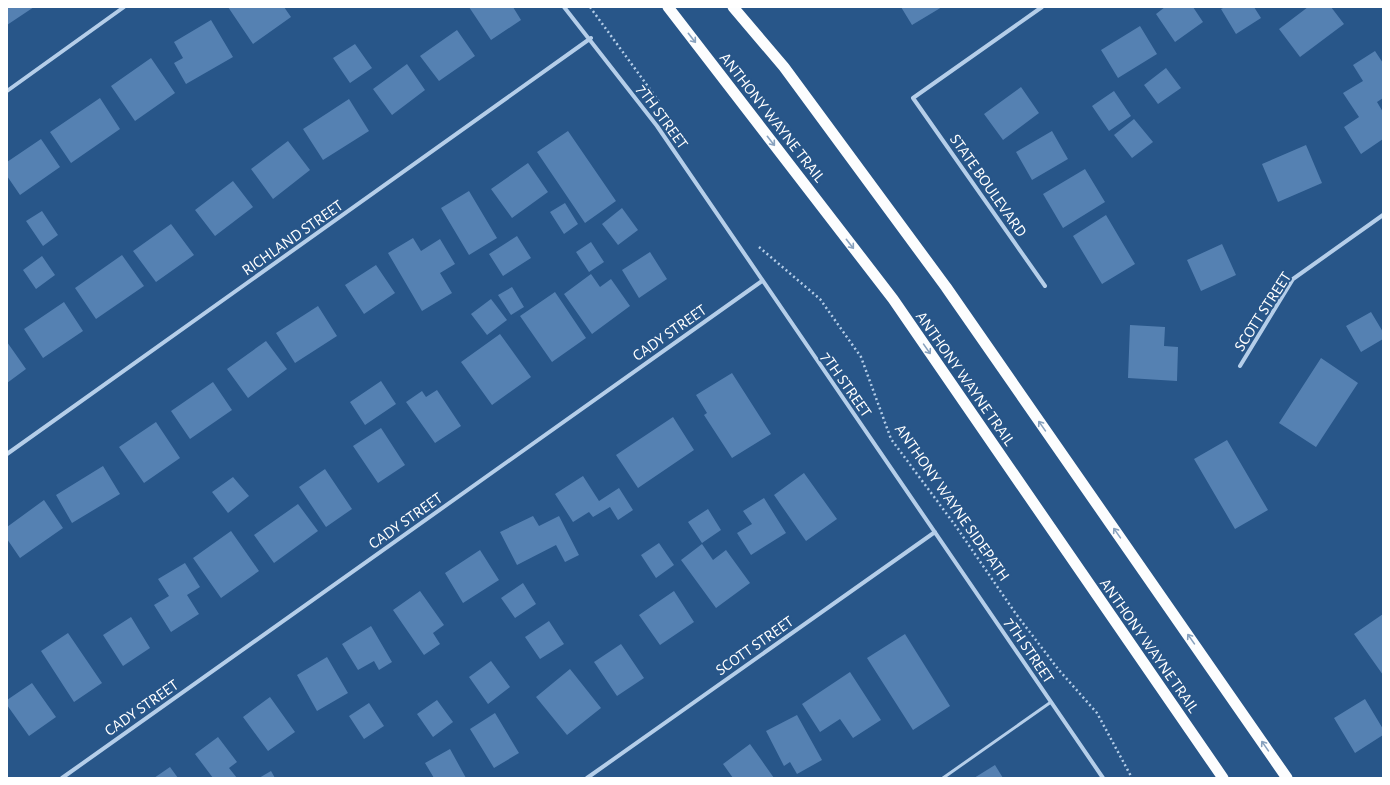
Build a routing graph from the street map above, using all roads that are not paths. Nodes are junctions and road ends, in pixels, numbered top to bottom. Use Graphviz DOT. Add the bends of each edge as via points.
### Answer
graph roads {
  1 [pos="124,7"];
  2 [pos="564,7"];
  3 [pos="668,7"];
  4 [pos="733,7"];
  5 [pos="1042,7"];
  6 [pos="590,38"];
  7 [pos="7,91"];
  8 [pos="1383,215"];
  9 [pos="762,281"];
  10 [pos="1045,286"];
  11 [pos="1240,366"];
  12 [pos="7,454"];
  13 [pos="935,532"];
  14 [pos="1052,702"];
  15 [pos="62,778"];
  16 [pos="587,778"];
  17 [pos="943,778"];
  18 [pos="1103,778"];
  19 [pos="1223,778"];
  20 [pos="1287,778"];
  1 -- 7 [label="street"];
  2 -- 6 [label="street, 7TH STREET"];
  3 -- 19 [label="highway, ANTHONY WAYNE TRAIL, one-way" via="893,299"];
  20 -- 4 [label="highway, one-way" via="946,287 784,67"];
  5 -- 10 [label="street, STATE BOULEVARD" via="913,98"];
  6 -- 9 [label="street, 7TH STREET" via="657,126"];
  6 -- 12 [label="street, RICHLAND STREET"];
  8 -- 11 [label="street, SCOTT STREET" via="1293,279"];
  9 -- 13 [label="street, 7TH STREET"];
  9 -- 15 [label="street, CADY STREET"];
  13 -- 14 [label="street, 7TH STREET"];
  13 -- 16 [label="street, SCOTT STREET"];
  14 -- 17 [label="lane"];
  14 -- 18 [label="street, 7TH STREET"];
}
